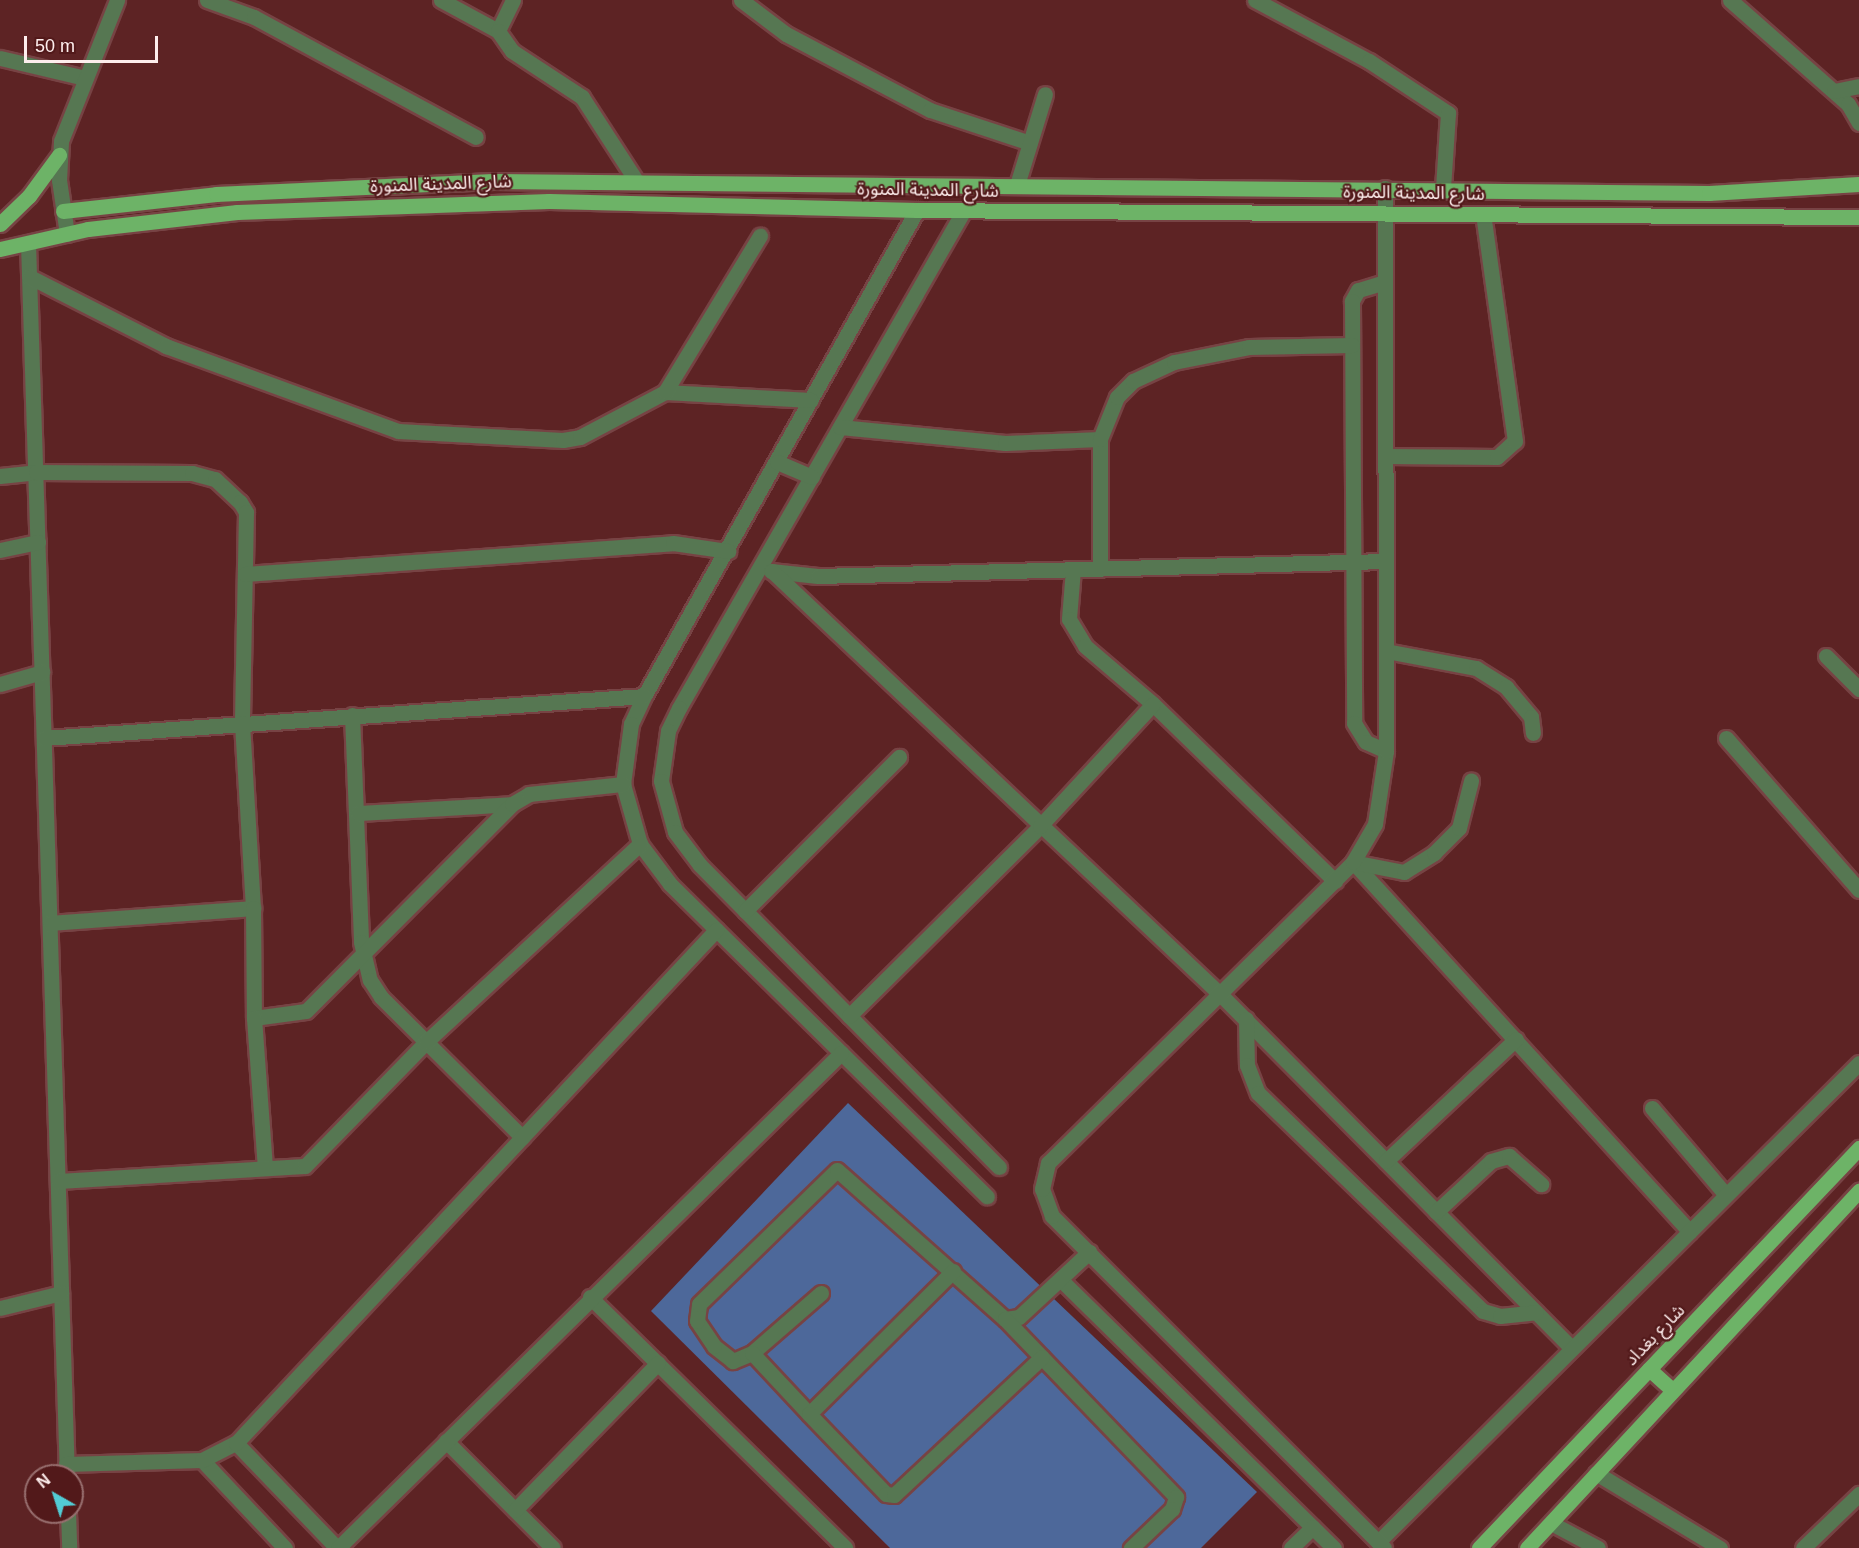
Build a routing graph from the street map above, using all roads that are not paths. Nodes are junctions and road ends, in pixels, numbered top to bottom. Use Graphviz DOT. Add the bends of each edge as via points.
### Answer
graph roads {
  1 [pos="117,0"];
  2 [pos="207,0"];
  3 [pos="441,0"];
  4 [pos="513,0"];
  5 [pos="741,0"];
  6 [pos="1255,0"];
  7 [pos="1730,0"];
  8 [pos="498,31"];
  9 [pos="0,58"];
  10 [pos="85,78"];
  11 [pos="1859,86"];
  12 [pos="1834,91"];
  13 [pos="1045,94"];
  14 [pos="1859,123"];
  15 [pos="476,137"];
  16 [pos="1030,143"];
  17 [pos="59,155"];
  18 [pos="638,182"];
  19 [pos="831,183"];
  20 [pos="1859,184"];
  21 [pos="1017,185"];
  22 [pos="1385,188"];
  23 [pos="1443,189"];
  24 [pos="828,208"];
  25 [pos="917,210"];
  26 [pos="964,210"];
  27 [pos="63,211"];
  28 [pos="1384,211"];
  29 [pos="1483,214"];
  30 [pos="1859,217"];
  31 [pos="1,221"];
  32 [pos="67,234"];
  33 [pos="760,236"];
  34 [pos="28,243"];
  35 [pos="0,249"];
  36 [pos="30,277"];
  37 [pos="1385,282"];
  38 [pos="1352,345"];
  39 [pos="665,393"];
  40 [pos="811,400"];
  41 [pos="840,427"];
  42 [pos="1100,439"];
  43 [pos="1385,456"];
  44 [pos="777,462"];
  45 [pos="36,472"];
  46 [pos="0,476"];
  47 [pos="812,477"];
  48 [pos="38,542"];
  49 [pos="0,550"];
  50 [pos="728,551"];
  51 [pos="1386,561"];
  52 [pos="1353,562"];
  53 [pos="1073,569"];
  54 [pos="1100,569"];
  55 [pos="766,570"];
  56 [pos="245,573"];
  57 [pos="1386,651"];
  58 [pos="1826,656"];
  59 [pos="42,672"];
  60 [pos="0,684"];
  61 [pos="1859,689"];
  62 [pos="644,696"];
  63 [pos="1153,704"];
  64 [pos="352,716"];
  65 [pos="242,723"];
  66 [pos="1533,733"];
  67 [pos="44,738"];
  68 [pos="1726,738"];
  69 [pos="1386,751"];
  70 [pos="899,757"];
  71 [pos="1471,781"];
  72 [pos="623,784"];
  73 [pos="512,804"];
  74 [pos="358,813"];
  75 [pos="1040,826"];
  76 [pos="640,844"];
  77 [pos="1353,861"];
  78 [pos="1335,881"];
  79 [pos="1859,890"];
  80 [pos="253,908"];
  81 [pos="745,911"];
  82 [pos="50,923"];
  83 [pos="716,930"];
  84 [pos="363,954"];
  85 [pos="1220,994"];
  86 [pos="849,1016"];
  87 [pos="254,1018"];
  88 [pos="1246,1019"];
  89 [pos="1516,1039"];
  90 [pos="426,1042"];
  91 [pos="841,1053"];
  92 [pos="1859,1063"];
  93 [pos="1652,1108"];
  94 [pos="522,1137"];
  95 [pos="1859,1148"];
  96 [pos="1386,1161"];
  97 [pos="999,1167"];
  98 [pos="265,1168"];
  99 [pos="58,1181"];
  100 [pos="1541,1184"];
  101 [pos="1859,1191"];
  102 [pos="1726,1195"];
  103 [pos="987,1197"];
  104 [pos="1436,1212"];
  105 [pos="1690,1232"];
  106 [pos="1089,1251"];
  107 [pos="953,1271"];
  108 [pos="1060,1279"];
  109 [pos="61,1293"];
  110 [pos="821,1293"];
  111 [pos="590,1297"];
  112 [pos="0,1308"];
  113 [pos="1536,1312"];
  114 [pos="1005,1319"];
  115 [pos="1572,1348"];
  116 [pos="752,1353"];
  117 [pos="1042,1357"];
  118 [pos="658,1363"];
  119 [pos="1650,1369"];
  120 [pos="1672,1390"];
  121 [pos="810,1414"];
  122 [pos="446,1441"];
  123 [pos="236,1443"];
  124 [pos="202,1460"];
  125 [pos="67,1464"];
  126 [pos="84,1469"];
  127 [pos="1596,1473"];
  128 [pos="1859,1494"];
  129 [pos="514,1510"];
  130 [pos="1551,1523"];
  131 [pos="68,1524"];
  132 [pos="1312,1527"];
  133 [pos="1381,1545"];
  134 [pos="69,1548"];
  135 [pos="285,1548"];
  136 [pos="337,1548"];
  137 [pos="553,1548"];
  138 [pos="845,1548"];
  139 [pos="1131,1548"];
  140 [pos="1291,1548"];
  141 [pos="1334,1548"];
  142 [pos="1479,1548"];
  143 [pos="1527,1548"];
  144 [pos="1598,1548"];
  145 [pos="1720,1548"];
  146 [pos="1803,1548"];
  1 -- 10 [label="street"];
  2 -- 15 [label="street" via="254,17"];
  3 -- 8 [label="street"];
  4 -- 8 [label="street"];
  5 -- 16 [label="street" via="786,34 930,110"];
  6 -- 23 [label="street" via="1369,61 1448,113"];
  7 -- 12 [label="street"];
  8 -- 18 [label="street" via="512,51 582,97"];
  9 -- 10 [label="street"];
  10 -- 17 [label="street"];
  11 -- 12 [label="street"];
  12 -- 14 [label="street" via="1848,104"];
  13 -- 16 [label="street"];
  16 -- 21 [label="street"];
  17 -- 27 [label="street"];
  17 -- 31 [label="main road" via="29,196"];
  18 -- 19 [label="main road, شارع المدينة المنورة"];
  18 -- 27 [label="main road, شارع المدينة المنورة" via="354,184"];
  19 -- 21 [label="main road, شارع المدينة المنورة"];
  19 -- 24 [label="main road"];
  20 -- 23 [label="main road, شارع المدينة المنورة" via="1709,192"];
  21 -- 22 [label="main road, شارع المدينة المنورة"];
  22 -- 23 [label="main road, شارع المدينة المنورة"];
  22 -- 28 [label="street"];
  24 -- 25 [label="main road, شارع المدينة المنورة"];
  24 -- 32 [label="main road, شارع المدينة المنورة" via="549,201 374,205 237,212"];
  25 -- 26 [label="main road, شارع المدينة المنورة"];
  25 -- 40 [label="street"];
  26 -- 28 [label="main road, شارع المدينة المنورة"];
  26 -- 41 [label="street"];
  27 -- 32 [label="street"];
  28 -- 29 [label="main road, شارع المدينة المنورة"];
  28 -- 37 [label="street"];
  29 -- 30 [label="main road, شارع المدينة المنورة"];
  29 -- 43 [label="street" via="1515,441 1497,457"];
  32 -- 34 [label="main road, شارع المدينة المنورة"];
  33 -- 39 [label="street"];
  34 -- 35 [label="main road, شارع المدينة المنورة"];
  34 -- 36 [label="street"];
  36 -- 39 [label="street" via="166,346 398,431 563,440 580,436"];
  36 -- 45 [label="street"];
  37 -- 38 [label="street" via="1354,293"];
  37 -- 43 [label="street"];
  38 -- 42 [label="street" via="1249,347 1152,369 1117,397"];
  38 -- 52 [label="street"];
  39 -- 40 [label="street"];
  40 -- 44 [label="street"];
  41 -- 42 [label="street" via="996,442"];
  41 -- 47 [label="street"];
  42 -- 54 [label="street"];
  43 -- 51 [label="street"];
  44 -- 47 [label="street"];
  44 -- 50 [label="street"];
  45 -- 46 [label="street"];
  45 -- 48 [label="street"];
  45 -- 56 [label="street" via="192,473 214,479 233,493 246,512"];
  47 -- 55 [label="street"];
  48 -- 49 [label="street"];
  48 -- 59 [label="street"];
  50 -- 56 [label="street" via="673,543"];
  50 -- 62 [label="street"];
  51 -- 52 [label="street"];
  51 -- 57 [label="street"];
  52 -- 54 [label="street"];
  52 -- 69 [label="street" via="1354,723 1366,742"];
  53 -- 54 [label="street"];
  53 -- 55 [label="street" via="818,576"];
  53 -- 63 [label="street" via="1069,619 1080,637"];
  55 -- 75 [label="street"];
  55 -- 81 [label="street" via="679,708 662,756 661,782 675,832 700,865"];
  56 -- 65 [label="street"];
  57 -- 66 [label="street" via="1476,668 1506,687 1531,717"];
  57 -- 69 [label="street"];
  58 -- 61 [label="street"];
  59 -- 60 [label="street"];
  59 -- 67 [label="street"];
  62 -- 64 [label="street"];
  62 -- 72 [label="street" via="629,734"];
  63 -- 75 [label="street"];
  63 -- 78 [label="street"];
  64 -- 65 [label="street"];
  64 -- 74 [label="street"];
  65 -- 67 [label="street"];
  65 -- 80 [label="street"];
  67 -- 82 [label="street"];
  68 -- 79 [label="street"];
  69 -- 77 [label="street" via="1381,806"];
  70 -- 81 [label="street"];
  71 -- 77 [label="street" via="1459,828 1434,853 1404,872"];
  72 -- 73 [label="street" via="529,794"];
  72 -- 76 [label="street"];
  73 -- 74 [label="street"];
  73 -- 84 [label="street"];
  74 -- 84 [label="street"];
  75 -- 85 [label="street"];
  75 -- 86 [label="street"];
  76 -- 83 [label="street" via="670,884"];
  76 -- 90 [label="street"];
  77 -- 78 [label="street"];
  77 -- 89 [label="street"];
  78 -- 85 [label="street"];
  80 -- 82 [label="street"];
  80 -- 87 [label="street"];
  81 -- 86 [label="street"];
  82 -- 99 [label="street"];
  83 -- 91 [label="street"];
  83 -- 94 [label="street"];
  84 -- 87 [label="street" via="306,1011"];
  84 -- 90 [label="street" via="369,980 381,997"];
  85 -- 88 [label="street"];
  85 -- 106 [label="street" via="1048,1163 1042,1189 1047,1207"];
  86 -- 97 [label="street"];
  87 -- 98 [label="street"];
  88 -- 96 [label="street"];
  88 -- 113 [label="street" via="1247,1065 1258,1093 1483,1311 1500,1316"];
  89 -- 96 [label="street"];
  89 -- 105 [label="street"];
  90 -- 94 [label="street"];
  90 -- 98 [label="street" via="305,1166"];
  91 -- 103 [label="street"];
  91 -- 111 [label="street"];
  92 -- 102 [label="street"];
  93 -- 102 [label="street"];
  94 -- 123 [label="street"];
  95 -- 119 [label="main road, شارع بغداد"];
  96 -- 104 [label="street"];
  98 -- 99 [label="street"];
  99 -- 109 [label="street"];
  100 -- 104 [label="street" via="1509,1156 1491,1161"];
  101 -- 120 [label="main road"];
  102 -- 105 [label="street"];
  104 -- 113 [label="street"];
  105 -- 115 [label="street"];
  106 -- 108 [label="street"];
  106 -- 133 [label="street"];
  107 -- 114 [label="street"];
  107 -- 116 [label="street" via="845,1173 831,1172 699,1304 697,1321 728,1359"];
  107 -- 121 [label="street"];
  108 -- 114 [label="street" via="1019,1317"];
  108 -- 132 [label="street"];
  109 -- 112 [label="street"];
  109 -- 125 [label="street"];
  110 -- 116 [label="street"];
  111 -- 118 [label="street"];
  111 -- 122 [label="street"];
  113 -- 115 [label="street"];
  114 -- 117 [label="street"];
  115 -- 133 [label="street"];
  116 -- 121 [label="street"];
  117 -- 121 [label="street" via="894,1495 886,1494"];
  117 -- 139 [label="street" via="1176,1497 1172,1509"];
  118 -- 129 [label="street"];
  118 -- 138 [label="street"];
  119 -- 120 [label="main road"];
  119 -- 142 [label="main road, شارع بغداد"];
  120 -- 127 [label="main road"];
  122 -- 129 [label="street"];
  122 -- 136 [label="street"];
  123 -- 124 [label="street"];
  123 -- 136 [label="street"];
  124 -- 126 [label="street"];
  124 -- 135 [label="street"];
  127 -- 130 [label="main road"];
  127 -- 145 [label="street"];
  128 -- 146 [label="street"];
  129 -- 137 [label="street"];
  130 -- 143 [label="main road"];
  130 -- 144 [label="street"];
  131 -- 134 [label="street"];
  132 -- 140 [label="street"];
  132 -- 141 [label="street"];
}
